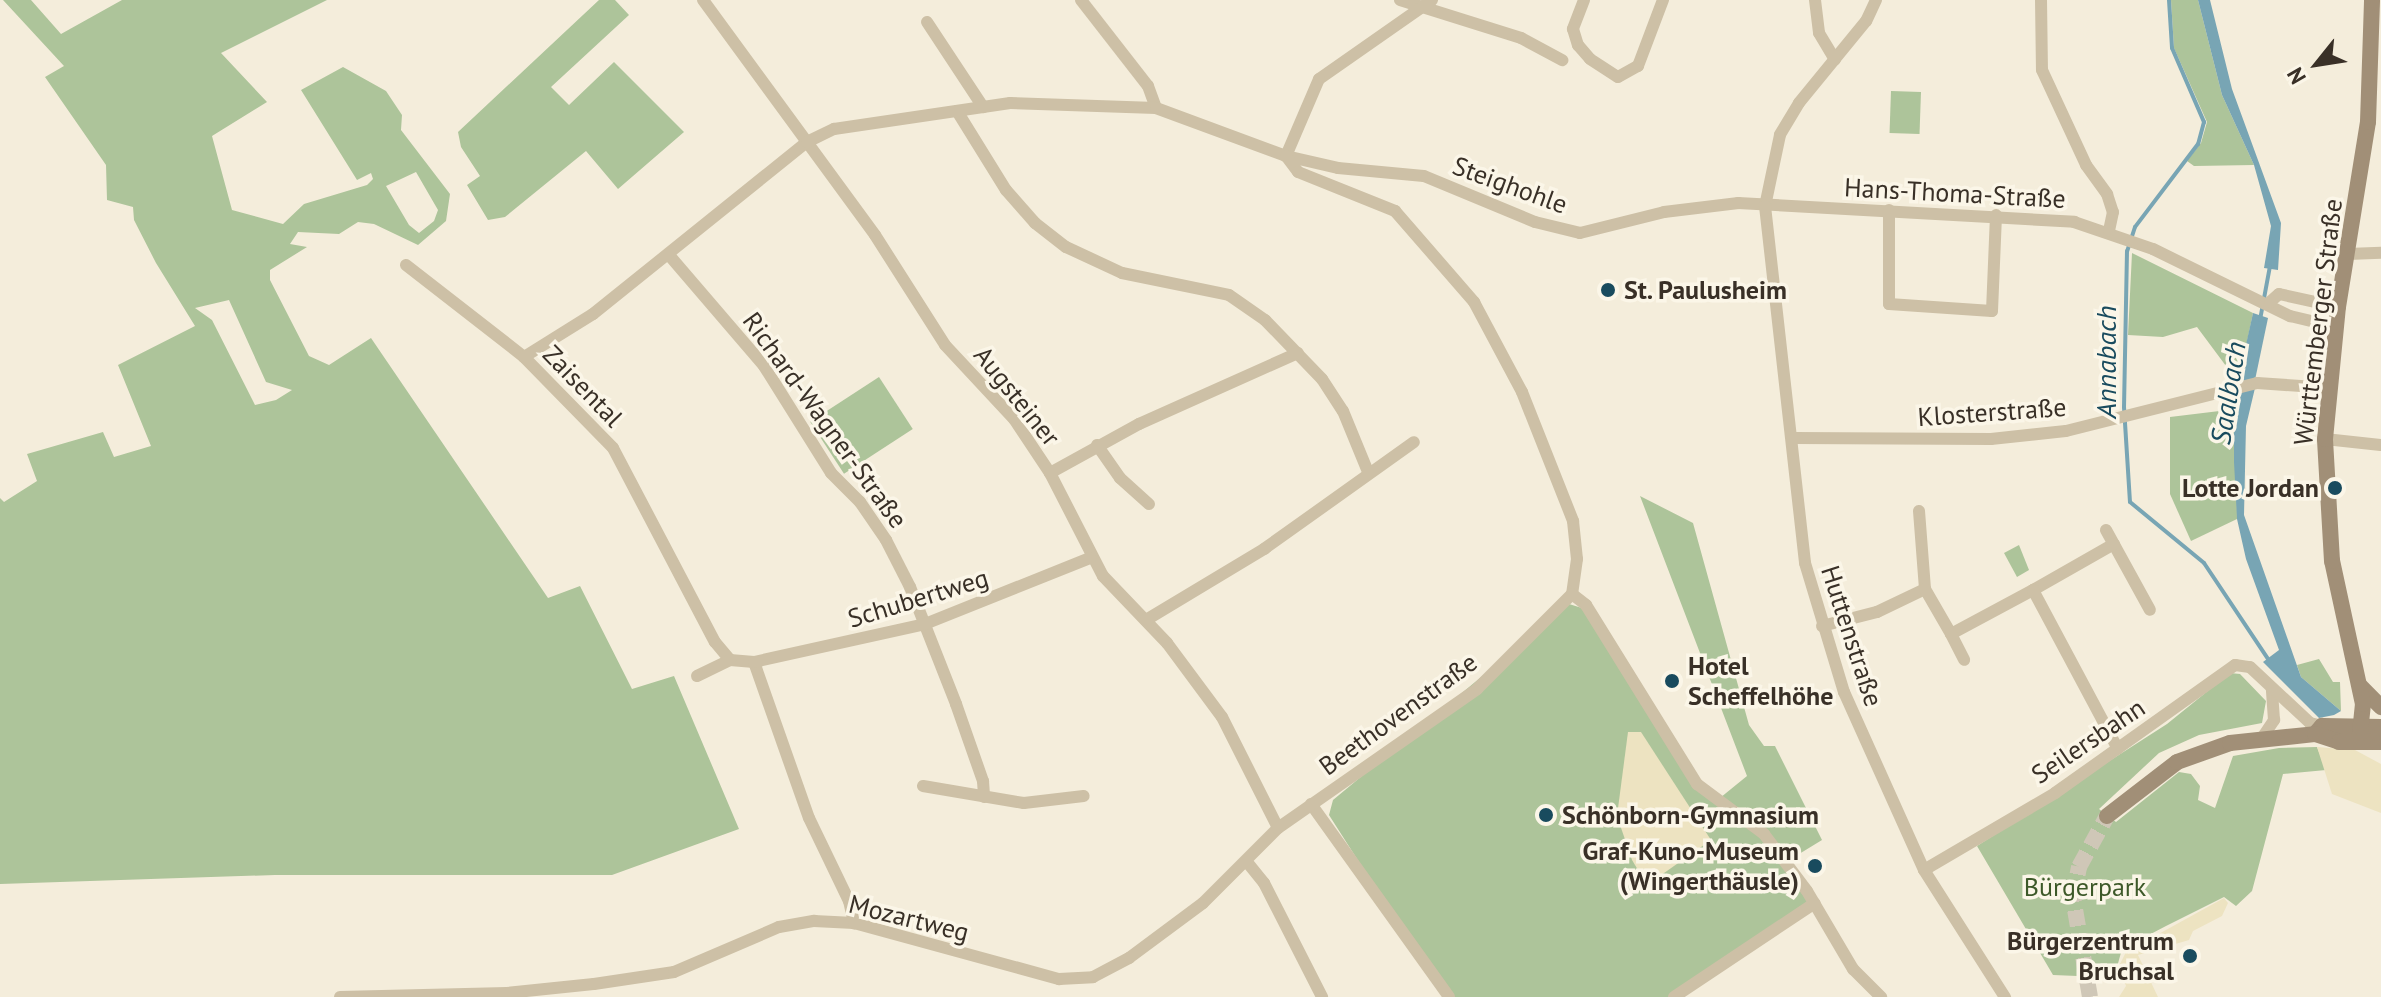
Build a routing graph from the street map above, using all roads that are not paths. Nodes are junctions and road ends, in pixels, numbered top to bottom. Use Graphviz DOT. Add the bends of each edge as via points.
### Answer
graph roads {
  1 [pos="703,0"];
  2 [pos="1081,0"];
  3 [pos="1400,0"];
  4 [pos="1432,0"];
  5 [pos="1584,0"];
  6 [pos="1663,0"];
  7 [pos="1815,0"];
  8 [pos="1876,0"];
  9 [pos="2041,0"];
  10 [pos="2372,0"];
  11 [pos="1420,8"];
  12 [pos="927,22"];
  13 [pos="1562,60"];
  14 [pos="1835,60"];
  15 [pos="983,107"];
  16 [pos="1156,108"];
  17 [pos="957,111"];
  18 [pos="2374,123"];
  19 [pos="807,142"];
  20 [pos="1286,156"];
  21 [pos="1765,206"];
  22 [pos="1889,210"];
  23 [pos="1996,215"];
  24 [pos="2109,231"];
  25 [pos="2381,253"];
  26 [pos="2348,254"];
  27 [pos="669,255"];
  28 [pos="406,265"];
  29 [pos="2270,302"];
  30 [pos="2338,307"];
  31 [pos="2336,327"];
  32 [pos="1298,353"];
  33 [pos="524,357"];
  34 [pos="2331,388"];
  35 [pos="1795,438"];
  36 [pos="2325,439"];
  37 [pos="1414,442"];
  38 [pos="1097,445"];
  39 [pos="2381,445"];
  40 [pos="1368,472"];
  41 [pos="1050,473"];
  42 [pos="1149,504"];
  43 [pos="1919,511"];
  44 [pos="2106,530"];
  45 [pos="2114,544"];
  46 [pos="1090,558"];
  47 [pos="1925,589"];
  48 [pos="2033,590"];
  49 [pos="1572,594"];
  50 [pos="2150,610"];
  51 [pos="1146,620"];
  52 [pos="925,624"];
  53 [pos="1822,626"];
  54 [pos="1951,634"];
  55 [pos="730,660"];
  56 [pos="1964,660"];
  57 [pos="754,662"];
  58 [pos="697,676"];
  59 [pos="2359,685"];
  60 [pos="2271,686"];
  61 [pos="2381,707"];
  62 [pos="2321,729"];
  63 [pos="2365,735"];
  64 [pos="2262,738"];
  65 [pos="2118,749"];
  66 [pos="923,786"];
  67 [pos="1084,796"];
  68 [pos="984,797"];
  69 [pos="1311,804"];
  70 [pos="2107,816"];
  71 [pos="1278,828"];
  72 [pos="1247,862"];
  73 [pos="1924,870"];
  74 [pos="1815,903"];
  75 [pos="854,923"];
  76 [pos="358,996"];
  77 [pos="340,997"];
  78 [pos="1322,997"];
  79 [pos="1449,997"];
  80 [pos="1674,997"];
  81 [pos="1881,997"];
  82 [pos="2005,997"];
  1 -- 19 [label="street, Augsteiner"];
  2 -- 16 [label="street" via="1143,78"];
  3 -- 11 [label="street"];
  4 -- 11 [label="street"];
  5 -- 6 [label="street" via="1573,29 1578,45 1618,77 1638,66"];
  7 -- 14 [label="street" via="1819,33"];
  8 -- 14 [label="street, Huttenstraße"];
  9 -- 24 [label="street" via="2042,70 2086,165 2107,194 2113,212"];
  10 -- 18 [label="main road, Württemberger Straße"];
  11 -- 13 [label="street" via="1521,38"];
  11 -- 20 [label="street" via="1319,79"];
  12 -- 15 [label="street"];
  14 -- 21 [label="street, Huttenstraße" via="1780,135"];
  15 -- 16 [label="street" via="1042,102"];
  15 -- 17 [label="street"];
  16 -- 20 [label="street"];
  17 -- 19 [label="street" via="847,125"];
  17 -- 32 [label="street" via="1006,190 1050,236 1103,267 1229,295"];
  18 -- 26 [label="main road, Württemberger Straße"];
  19 -- 27 [label="street"];
  19 -- 41 [label="street, Augsteiner" via="945,345 1006,411"];
  20 -- 21 [label="street, Steighohle" via="1338,168 1424,176 1535,222 1580,233 1706,205"];
  20 -- 49 [label="street" via="1298,172 1395,211 1474,302 1522,392 1573,521 1577,559"];
  21 -- 22 [label="street, Hans-Thoma-Straße"];
  21 -- 35 [label="street, Huttenstraße"];
  22 -- 23 [label="street, Hans-Thoma-Straße"];
  22 -- 23 [label="street" via="1889,304 1992,311"];
  23 -- 24 [label="street, Hans-Thoma-Straße" via="2047,218"];
  24 -- 29 [label="street, Hans-Thoma-Straße"];
  25 -- 26 [label="street"];
  26 -- 30 [label="main road, Württemberger Straße"];
  27 -- 33 [label="street"];
  27 -- 52 [label="street, Richard-Wagner-Straße" via="764,366 831,473 860,502 886,540"];
  28 -- 33 [label="street, Zaisental"];
  29 -- 30 [label="street, Hans-Thoma-Straße" via="2279,294"];
  29 -- 31 [label="street, Hans-Thoma-Straße" via="2290,316"];
  30 -- 31 [label="main road, Württemberger Straße"];
  31 -- 34 [label="main road, Württemberger Straße"];
  32 -- 38 [label="street"];
  32 -- 40 [label="street" via="1343,411"];
  33 -- 55 [label="street, Zaisental" via="613,448 715,642"];
  34 -- 35 [label="street, Klosterstraße" via="2257,383 2122,418 1991,439"];
  34 -- 36 [label="main road, Württemberger Straße"];
  35 -- 53 [label="street, Huttenstraße" via="1805,563"];
  36 -- 39 [label="street"];
  36 -- 59 [label="main road, Württemberger Straße" via="2332,561"];
  37 -- 40 [label="street"];
  38 -- 41 [label="street"];
  38 -- 42 [label="street" via="1120,478"];
  40 -- 51 [label="street" via="1264,549"];
  41 -- 46 [label="street, Augsteiner"];
  43 -- 47 [label="street"];
  44 -- 45 [label="street"];
  45 -- 48 [label="street"];
  45 -- 50 [label="street"];
  46 -- 51 [label="street, Augsteiner"];
  46 -- 52 [label="street, Schubertweg"];
  47 -- 53 [label="street" via="1877,612"];
  47 -- 54 [label="street"];
  48 -- 54 [label="street"];
  48 -- 65 [label="street"];
  49 -- 69 [label="street, Beethovenstraße" via="1477,689"];
  49 -- 74 [label="street" via="1586,605 1697,784 1764,834"];
  51 -- 71 [label="street, Augsteiner" via="1222,717"];
  52 -- 57 [label="street, Schubertweg"];
  52 -- 68 [label="street, Richard-Wagner-Straße" via="983,781"];
  53 -- 73 [label="street, Huttenstraße" via="1844,692"];
  54 -- 56 [label="street"];
  55 -- 57 [label="street"];
  55 -- 58 [label="street"];
  57 -- 75 [label="street" via="809,818 849,901"];
  59 -- 61 [label="main road"];
  59 -- 63 [label="main road, Württemberger Straße"];
  60 -- 62 [label="street, Seilersbahn"];
  60 -- 64 [label="street" via="2274,720"];
  60 -- 65 [label="street, Seilersbahn" via="2250,667 2235,665"];
  62 -- 63 [label="main road"];
  62 -- 64 [label="main road"];
  64 -- 70 [label="main road" via="2177,762"];
  65 -- 73 [label="street, Seilersbahn"];
  66 -- 68 [label="street"];
  67 -- 68 [label="street" via="1024,803"];
  69 -- 71 [label="street, Beethovenstraße"];
  69 -- 79 [label="street"];
  71 -- 72 [label="street, Mozartweg"];
  72 -- 75 [label="street, Mozartweg" via="1160,935 1093,977 1059,979"];
  72 -- 78 [label="street" via="1264,883"];
  73 -- 82 [label="street, Huttenstraße"];
  74 -- 80 [label="street"];
  74 -- 81 [label="street" via="1853,969"];
  75 -- 76 [label="street, Mozartweg" via="779,927 674,972 583,986"];
  76 -- 77 [label="street, Mozartweg"];
}
